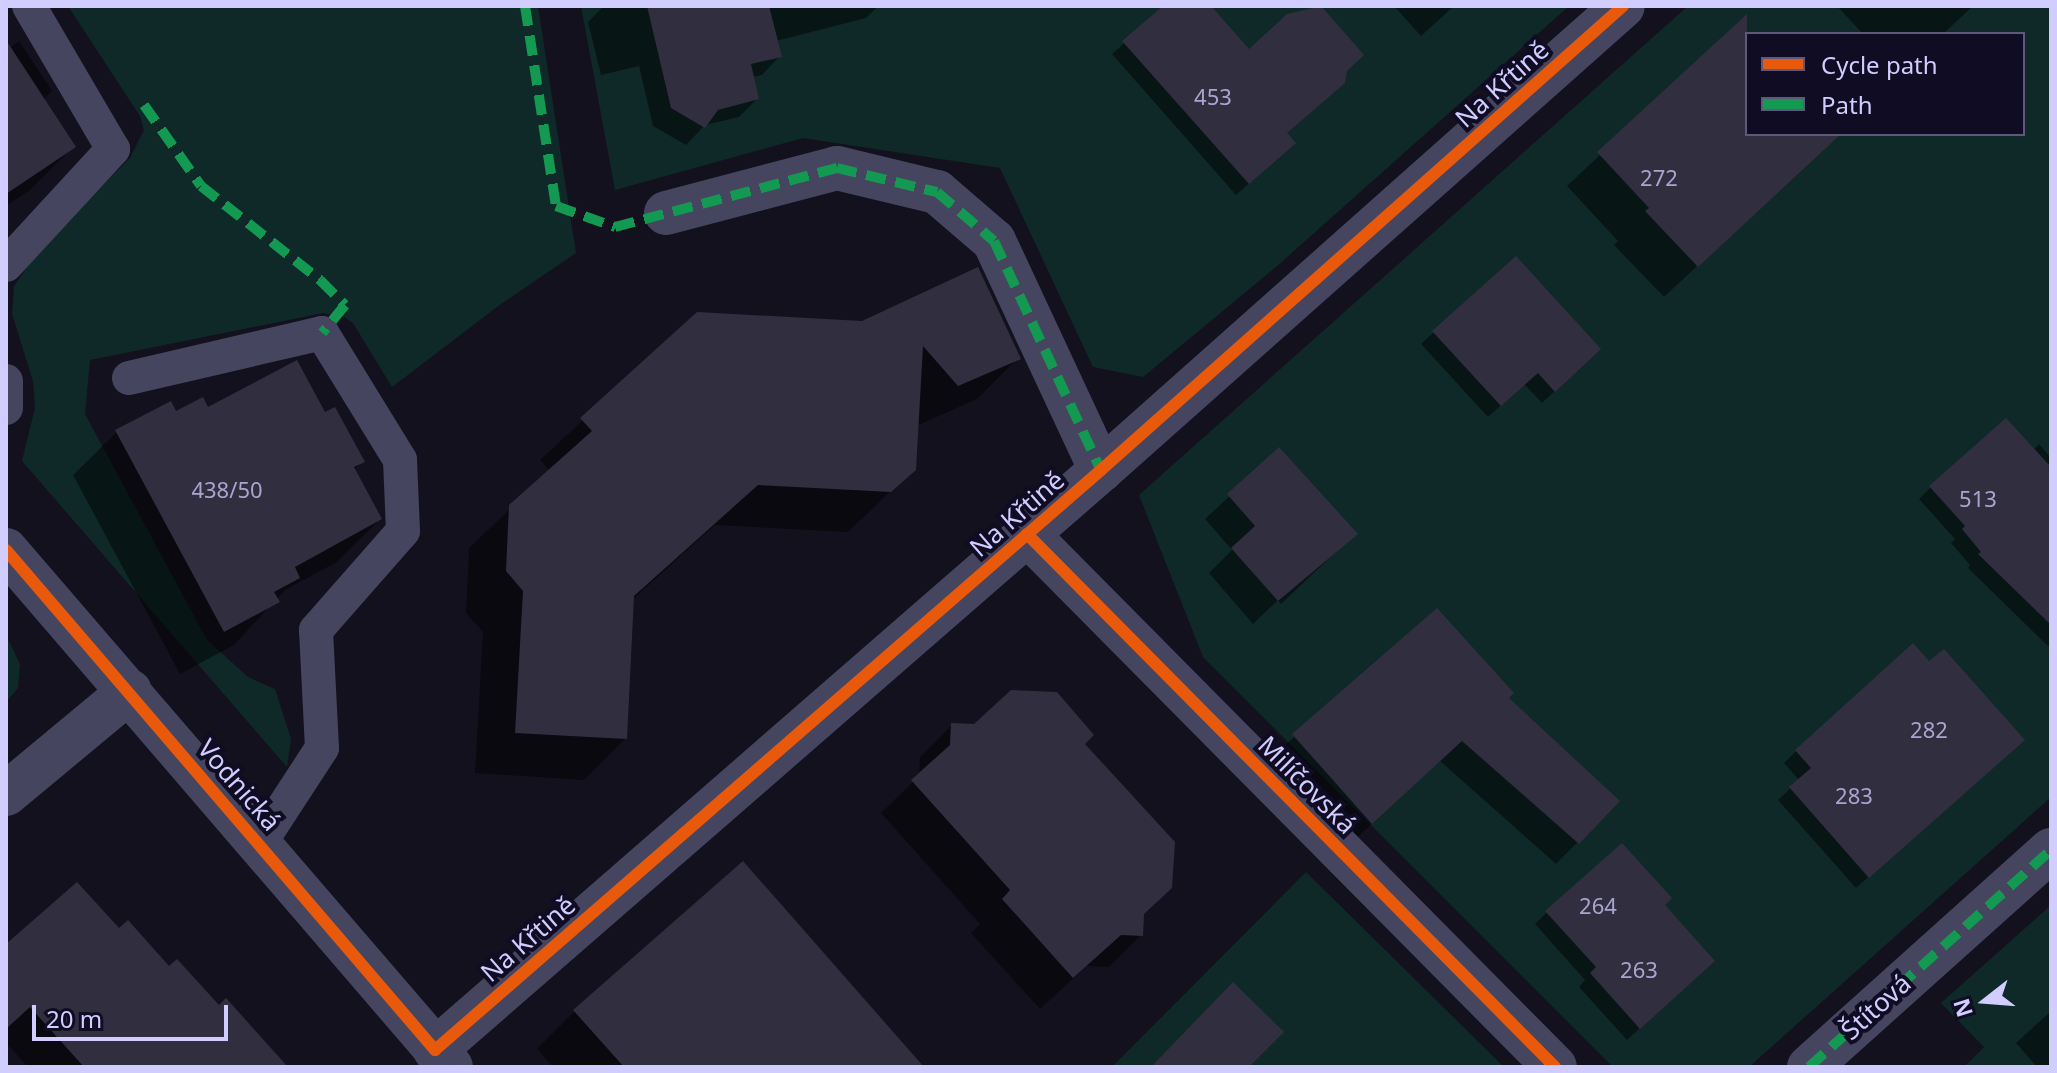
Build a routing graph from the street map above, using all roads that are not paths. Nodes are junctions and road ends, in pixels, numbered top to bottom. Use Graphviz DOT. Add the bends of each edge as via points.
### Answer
graph roads {
  1 [pos="29,6"];
  2 [pos="1623,6"];
  3 [pos="666,213"];
  4 [pos="6,265"];
  5 [pos="129,378"];
  6 [pos="6,381"];
  7 [pos="6,408"];
  8 [pos="1101,470"];
  9 [pos="1027,534"];
  10 [pos="6,550"];
  11 [pos="130,691"];
  12 [pos="6,794"];
  13 [pos="260,843"];
  14 [pos="2051,850"];
  15 [pos="443,1058"];
  16 [pos="1555,1067"];
  17 [pos="1809,1067"];
  1 -- 4 [label="lane" via="113,149"];
  2 -- 8 [label="street, Na Křtině"];
  3 -- 8 [label="street" via="837,168 937,192 994,241"];
  5 -- 13 [label="lane" via="322,333 400,460 403,531 316,630 322,748"];
  6 -- 7 [label="lane"];
  8 -- 9 [label="street, Na Křtině"];
  9 -- 15 [label="street, Na Křtině"];
  9 -- 16 [label="street, Milíčovská"];
  10 -- 11 [label="street, Vodnická"];
  11 -- 12 [label="street"];
  11 -- 13 [label="street, Vodnická"];
  13 -- 15 [label="street, Vodnická"];
  14 -- 17 [label="street, Štítová"];
}
